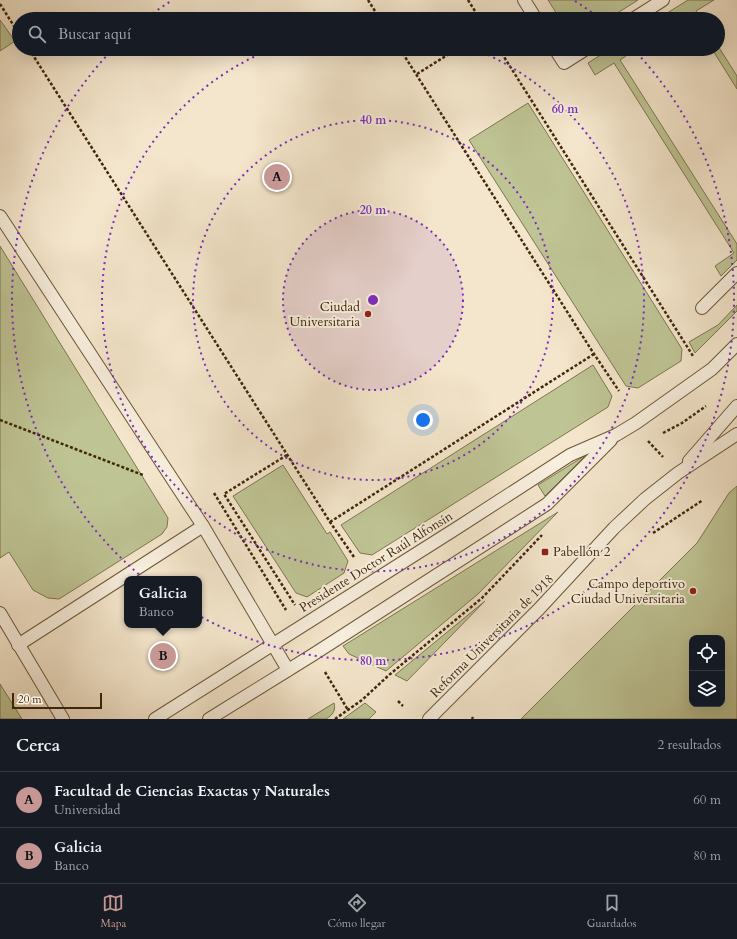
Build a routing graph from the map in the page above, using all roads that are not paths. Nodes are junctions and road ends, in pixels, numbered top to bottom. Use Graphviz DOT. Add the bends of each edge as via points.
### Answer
graph roads {
  1 [pos="524,0"];
  2 [pos="663,0"];
  3 [pos="532,12"];
  4 [pos="644,12"];
  5 [pos="560,56"];
  6 [pos="575,56"];
  7 [pos="0,216"];
  8 [pos="737,273"];
  9 [pos="702,308"];
  10 [pos="737,344"];
  11 [pos="737,406"];
  12 [pos="737,434"];
  13 [pos="616,435"];
  14 [pos="678,473"];
  15 [pos="203,526"];
  16 [pos="125,576"];
  17 [pos="124,577"];
  18 [pos="0,613"];
  19 [pos="18,645"];
  20 [pos="273,645"];
  21 [pos="288,670"];
  22 [pos="63,719"];
  23 [pos="154,719"];
  24 [pos="209,719"];
  25 [pos="429,719"];
  1 -- 3 [label="lane"];
  2 -- 4 [label="lane"];
  5 -- 6 [label="lane" via="564,63"];
  7 -- 15 [label="lane"];
  8 -- 9 [label="lane"];
  10 -- 13 [label="lane, Presidente Doctor Raúl Alfonsín" via="712,369"];
  11 -- 14 [label="lane, Reforma Universitaria de 1918"];
  12 -- 14 [label="lane, Reforma Universitaria de 1918"];
  13 -- 20 [label="lane, Presidente Doctor Raúl Alfonsín" via="570,455"];
  13 -- 21 [label="lane, Presidente Doctor Raúl Alfonsín" via="547,504"];
  14 -- 25 [label="lane, Reforma Universitaria de 1918" via="614,528 539,609"];
  15 -- 16 [label="lane"];
  15 -- 20 [label="lane"];
  17 -- 19 [label="lane"];
  18 -- 19 [label="lane"];
  19 -- 22 [label="lane"];
  20 -- 21 [label="lane"];
  20 -- 23 [label="lane, Presidente Doctor Raúl Alfonsín"];
  21 -- 24 [label="lane, Presidente Doctor Raúl Alfonsín"];
}
